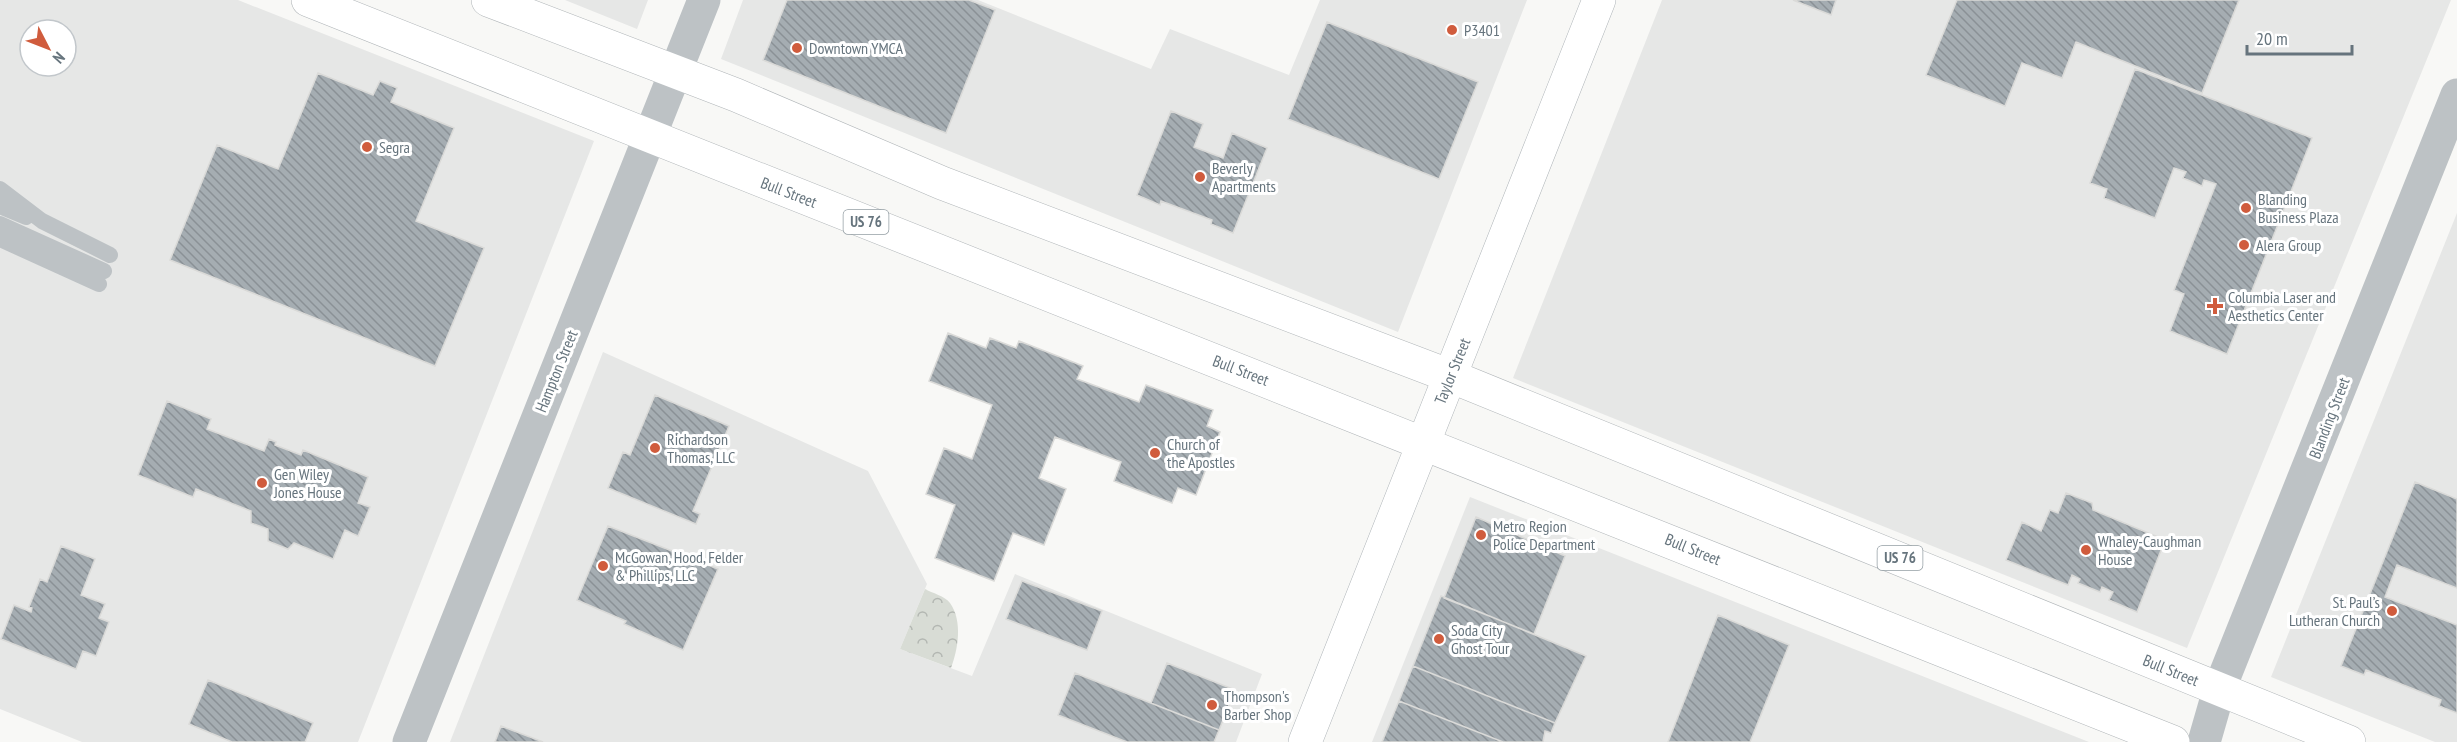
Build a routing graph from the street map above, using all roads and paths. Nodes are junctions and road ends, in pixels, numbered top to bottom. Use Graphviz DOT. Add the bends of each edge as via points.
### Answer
graph roads {
  1 [pos="308,0"];
  2 [pos="488,0"];
  3 [pos="704,0"];
  4 [pos="1599,0"];
  5 [pos="676,71"];
  6 [pos="2457,95"];
  7 [pos="650,137"];
  8 [pos="0,189"];
  9 [pos="0,206"];
  10 [pos="0,224"];
  11 [pos="0,239"];
  12 [pos="73,239"];
  13 [pos="104,270"];
  14 [pos="1450,376"];
  15 [pos="1424,442"];
  16 [pos="2219,690"];
  17 [pos="409,742"];
  18 [pos="1305,742"];
  19 [pos="2173,742"];
  20 [pos="2204,742"];
  21 [pos="2349,742"];
  1 -- 7 [label="main road, Bull Street / US 76"];
  2 -- 5 [label="main road, Bull Street / US 76"];
  3 -- 5 [label="street, Hampton Street"];
  4 -- 14 [label="main road, Taylor Street"];
  5 -- 7 [label="street, Hampton Street"];
  5 -- 14 [label="main road, Bull Street / US 76" via="942,183"];
  6 -- 16 [label="street, Blanding Street"];
  7 -- 15 [label="main road, Bull Street / US 76"];
  7 -- 17 [label="street, Hampton Street"];
  8 -- 12 [label="lane"];
  9 -- 12 [label="lane"];
  10 -- 13 [label="lane"];
  11 -- 13 [label="lane"];
  12 -- 13 [label="lane"];
  14 -- 15 [label="main road, Taylor Street"];
  14 -- 16 [label="main road, Bull Street / US 76"];
  15 -- 18 [label="main road, Taylor Street"];
  15 -- 19 [label="main road, Bull Street / US 76"];
  16 -- 20 [label="street, Blanding Street"];
  16 -- 21 [label="main road, Bull Street / US 76"];
}
